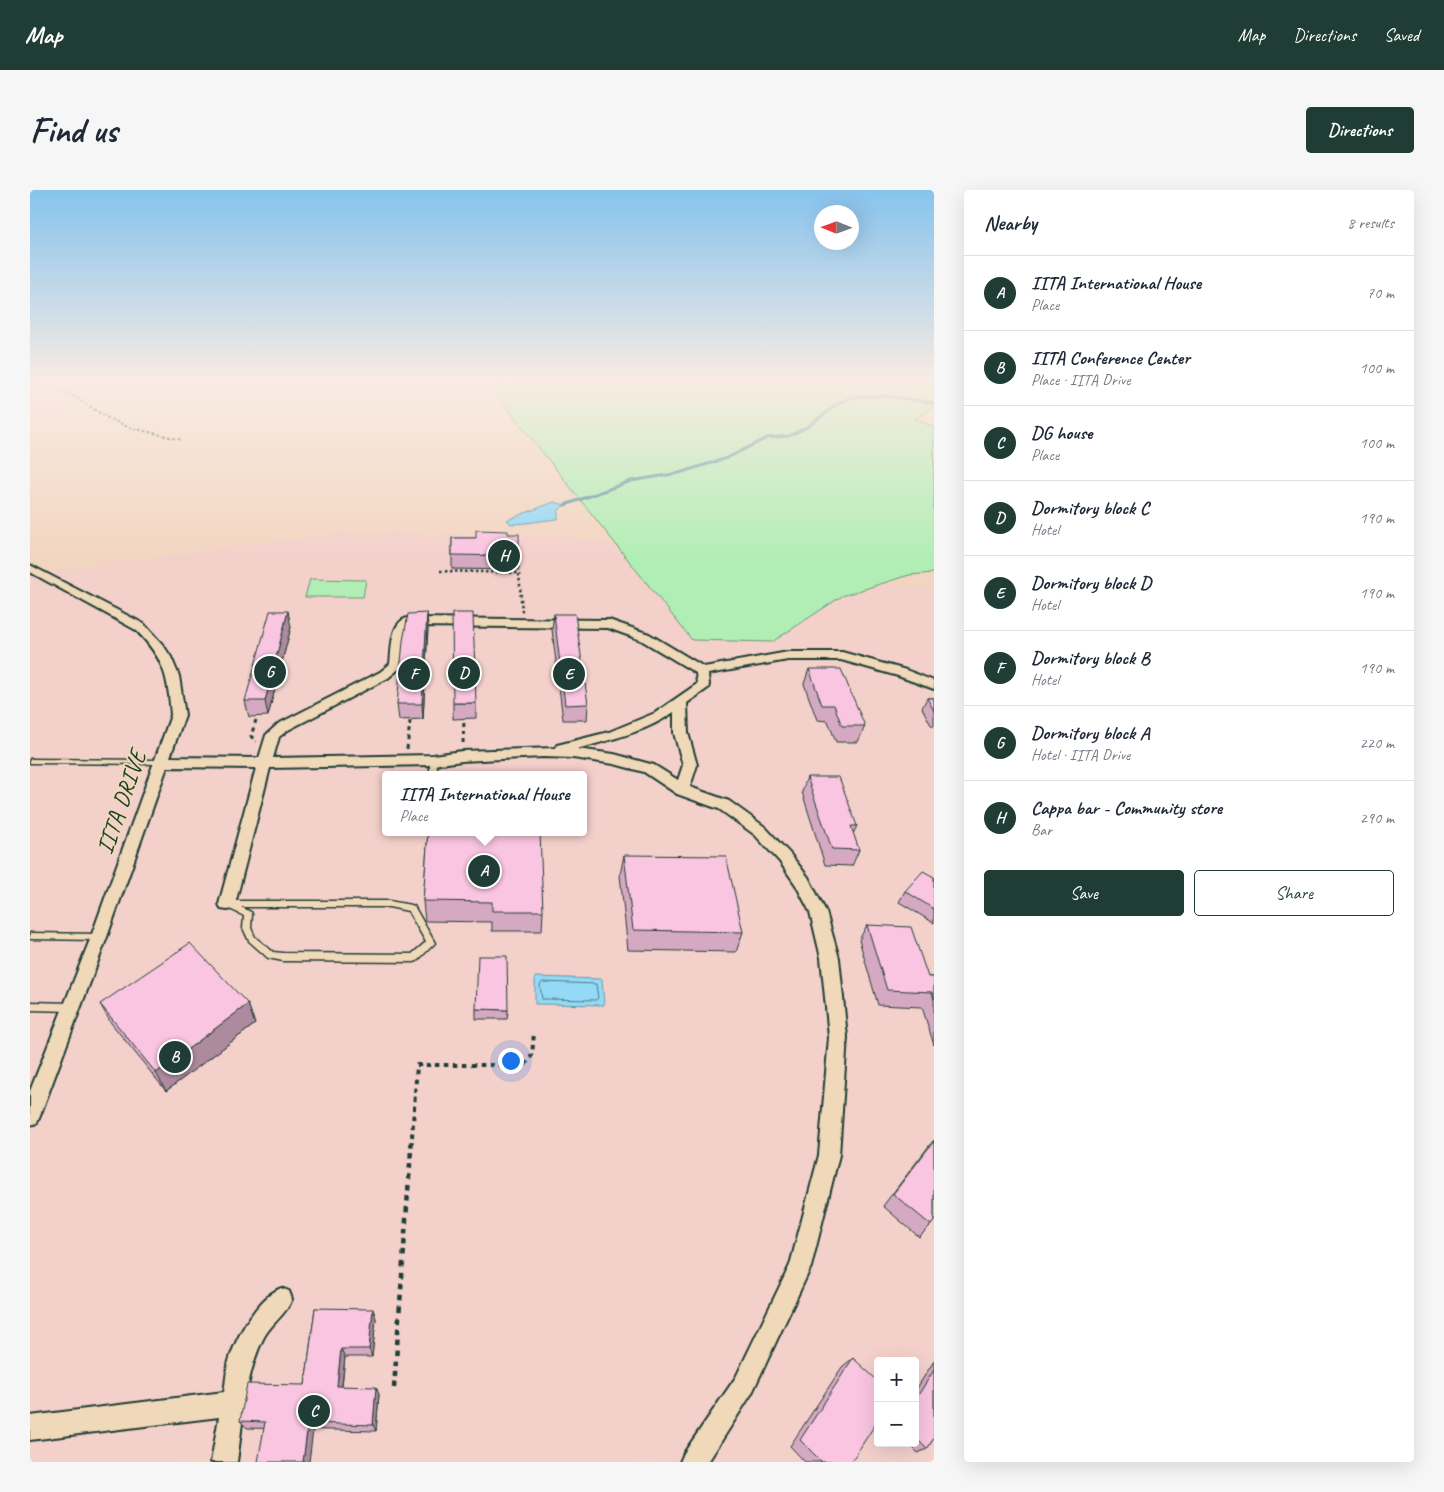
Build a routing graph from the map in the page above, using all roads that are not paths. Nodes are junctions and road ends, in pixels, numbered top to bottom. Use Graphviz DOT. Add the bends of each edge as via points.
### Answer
graph roads {
  1 [pos="30,568"];
  2 [pos="702,671"];
  3 [pos="934,685"];
  4 [pos="680,702"];
  5 [pos="544,752"];
  6 [pos="433,760"];
  7 [pos="30,761"];
  8 [pos="160,762"];
  9 [pos="264,763"];
  10 [pos="434,771"];
  11 [pos="682,790"];
  12 [pos="227,904"];
  13 [pos="30,936"];
  14 [pos="99,937"];
  15 [pos="30,1006"];
  16 [pos="71,1008"];
  17 [pos="30,1116"];
  18 [pos="281,1298"];
  19 [pos="234,1402"];
  20 [pos="30,1428"];
  21 [pos="224,1462"];
  22 [pos="693,1462"];
  1 -- 8 [label="street, IITA DRIVE" via="140,627 155,641 169,662 178,715"];
  2 -- 3 [label="street" via="788,656 842,656"];
  2 -- 4 [label="street" via="703,685"];
  2 -- 9 [label="street" via="645,637 609,624 407,622 401,627 396,665 278,731 273,735"];
  4 -- 5 [label="street" via="660,716 613,735"];
  4 -- 11 [label="street" via="681,734 690,765"];
  5 -- 6 [label="street"];
  5 -- 11 [label="street" via="614,759 648,768"];
  6 -- 9 [label="street"];
  6 -- 10 [label="lane"];
  7 -- 8 [label="lane"];
  8 -- 9 [label="street"];
  8 -- 14 [label="street, IITA DRIVE"];
  9 -- 12 [label="street"];
  11 -- 22 [label="street" via="724,805 760,830 802,881 818,912 830,958 838,1037 830,1155 800,1267 744,1385"];
  12 -- 12 [label="lane" via="248,914 247,928 252,939 271,955 414,958 431,943 411,908 389,904"];
  13 -- 14 [label="lane"];
  14 -- 16 [label="street, IITA DRIVE"];
  15 -- 16 [label="lane"];
  16 -- 17 [label="street, IITA DRIVE"];
  18 -- 19 [label="street" via="256,1328 241,1362"];
  19 -- 20 [label="street"];
  19 -- 21 [label="street"];
}
